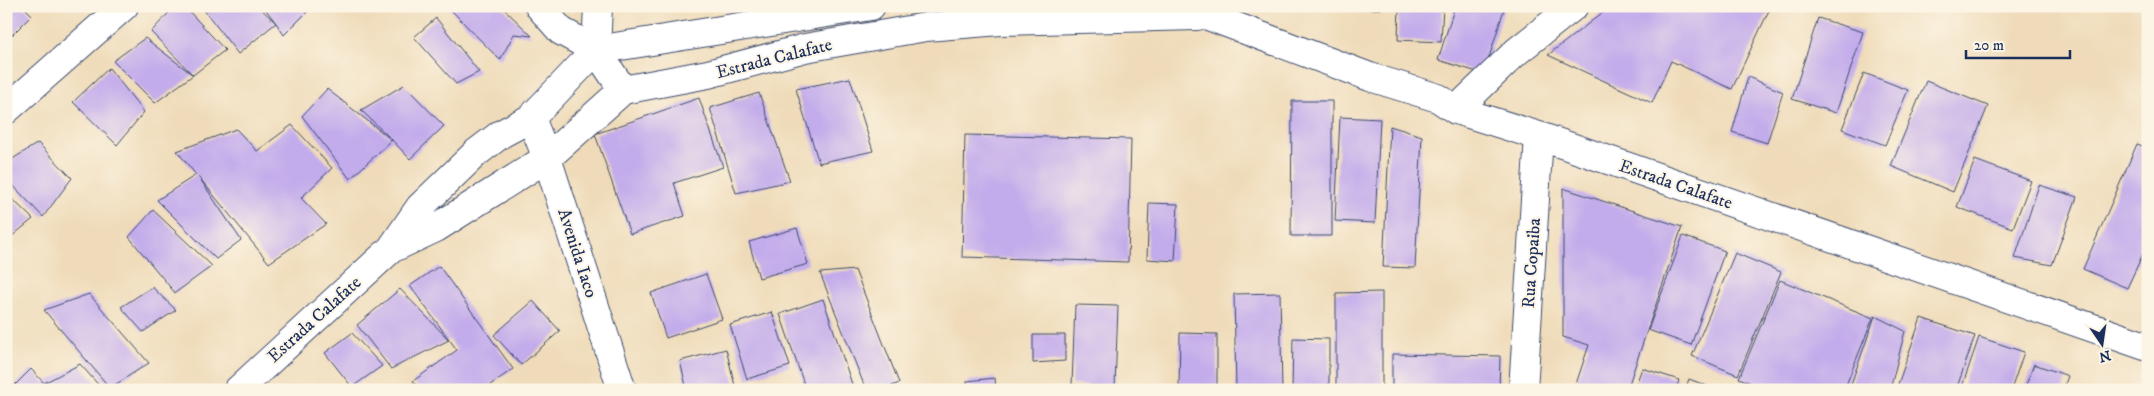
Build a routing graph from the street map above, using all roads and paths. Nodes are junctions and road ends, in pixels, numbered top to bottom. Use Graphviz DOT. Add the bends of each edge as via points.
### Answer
graph roads {
  1 [pos="124,6"];
  2 [pos="539,6"];
  3 [pos="598,6"];
  4 [pos="871,6"];
  5 [pos="1176,6"];
  6 [pos="1574,6"];
  7 [pos="1208,16"];
  8 [pos="596,50"];
  9 [pos="623,90"];
  10 [pos="6,110"];
  11 [pos="1456,110"];
  12 [pos="531,118"];
  13 [pos="1539,136"];
  14 [pos="547,158"];
  15 [pos="391,249"];
  16 [pos="2148,347"];
  17 [pos="238,390"];
  18 [pos="622,390"];
  19 [pos="1522,390"];
  1 -- 10 [label="street"];
  2 -- 8 [label="street" via="561,31"];
  3 -- 8 [label="street"];
  4 -- 8 [label="street, Estrada Calafate"];
  5 -- 7 [label="street, Estrada Calafate"];
  6 -- 11 [label="street" via="1516,52"];
  7 -- 9 [label="street, Estrada Calafate" via="1000,21 926,27 805,48 708,74"];
  7 -- 11 [label="street, Estrada Calafate" via="1325,61 1438,98"];
  8 -- 9 [label="street"];
  8 -- 12 [label="street, Estrada Calafate"];
  9 -- 14 [label="street, Estrada Calafate"];
  11 -- 13 [label="street, Estrada Calafate"];
  12 -- 14 [label="street, Avenida Iaco"];
  12 -- 15 [label="street, Estrada Calafate" via="501,134 476,153 420,207"];
  13 -- 16 [label="street, Estrada Calafate"];
  13 -- 19 [label="street, Rua Copaiba"];
  14 -- 15 [label="street, Estrada Calafate" via="436,228"];
  14 -- 18 [label="street, Avenida Iaco"];
  15 -- 17 [label="street, Estrada Calafate"];
}
